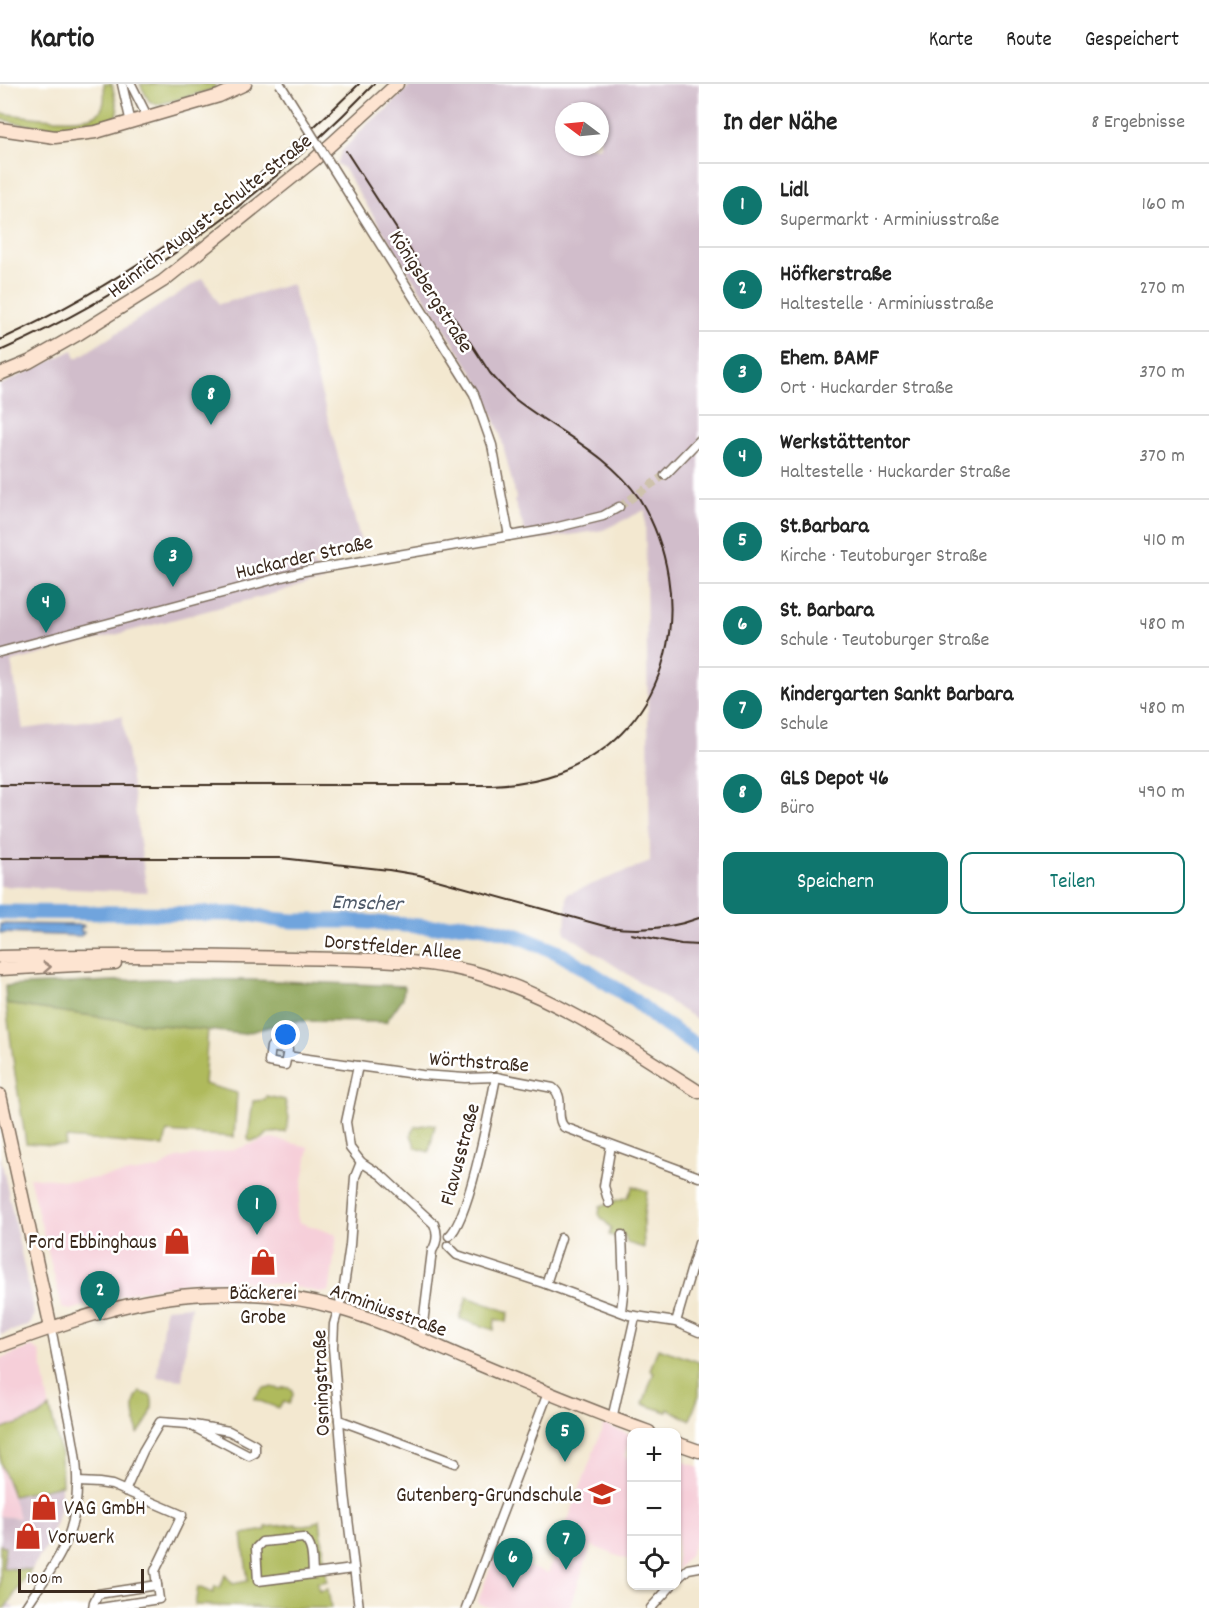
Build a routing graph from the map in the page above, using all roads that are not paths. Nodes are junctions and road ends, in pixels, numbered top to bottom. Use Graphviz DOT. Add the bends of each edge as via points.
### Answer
graph roads {
  1 [pos="122,84"];
  2 [pos="131,84"];
  3 [pos="245,84"];
  4 [pos="280,84"];
  5 [pos="397,84"];
  6 [pos="148,118"];
  7 [pos="131,123"];
  8 [pos="0,129"];
  9 [pos="0,374"];
  10 [pos="699,440"];
  11 [pos="665,475"];
  12 [pos="618,507"];
  13 [pos="509,536"];
  14 [pos="0,652"];
  15 [pos="197,956"];
  16 [pos="0,957"];
  17 [pos="0,969"];
  18 [pos="287,1056"];
  19 [pos="358,1066"];
  20 [pos="496,1077"];
  21 [pos="699,1092"];
  22 [pos="0,1095"];
  23 [pos="611,1145"];
  24 [pos="360,1162"];
  25 [pos="699,1178"];
  26 [pos="609,1203"];
  27 [pos="437,1234"];
  28 [pos="621,1235"];
  29 [pos="561,1238"];
  30 [pos="448,1241"];
  31 [pos="436,1244"];
  32 [pos="699,1244"];
  33 [pos="546,1284"];
  34 [pos="339,1308"];
  35 [pos="621,1311"];
  36 [pos="635,1317"];
  37 [pos="676,1322"];
  38 [pos="51,1328"];
  39 [pos="699,1332"];
  40 [pos="421,1340"];
  41 [pos="0,1346"];
  42 [pos="548,1393"];
  43 [pos="612,1419"];
  44 [pos="339,1420"];
  45 [pos="188,1424"];
  46 [pos="638,1428"];
  47 [pos="681,1445"];
  48 [pos="699,1451"];
  49 [pos="455,1463"];
  50 [pos="78,1482"];
  51 [pos="125,1491"];
  52 [pos="699,1567"];
  53 [pos="353,1569"];
  54 [pos="313,1574"];
  55 [pos="681,1575"];
  56 [pos="157,1585"];
  57 [pos="667,1590"];
  58 [pos="25,1608"];
  59 [pos="93,1608"];
  60 [pos="100,1608"];
  61 [pos="359,1608"];
  62 [pos="466,1608"];
  63 [pos="651,1608"];
  1 -- 7 [label="street"];
  2 -- 6 [label="street"];
  3 -- 6 [label="main road"];
  4 -- 13 [label="street, Königsbergstraße, bridge" via="474,394 492,445"];
  5 -- 9 [label="main road, Heinrich-August-Schulte-Straße" via="314,160 163,280 80,333"];
  6 -- 7 [label="main road"];
  7 -- 8 [label="main road" via="73,136"];
  10 -- 11 [label="street"];
  12 -- 13 [label="street, Huckarder Straße" via="603,516"];
  13 -- 14 [label="street, Huckarder Straße" via="305,571"];
  15 -- 16 [label="main road, Dorstfelder Allee"];
  17 -- 15 [label="main road, Dorstfelder Allee, one-way"];
  15 -- 21 [label="main road, Dorstfelder Allee" via="400,962 487,976 579,1018"];
  18 -- 19 [label="street, Wörthstraße"];
  19 -- 20 [label="street, Wörthstraße" via="422,1075"];
  19 -- 24 [label="street" via="346,1122 350,1148"];
  20 -- 23 [label="street, Wörthstraße" via="555,1088 563,1126"];
  20 -- 30 [label="street, Flavusstraße" via="472,1183"];
  22 -- 38 [label="main road"];
  23 -- 25 [label="street, Wörthstraße"];
  23 -- 26 [label="street" via="604,1186"];
  24 -- 27 [label="street" via="381,1175 434,1224"];
  24 -- 34 [label="street, Osningstraße"];
  27 -- 30 [label="street" via="443,1233"];
  27 -- 31 [label="street"];
  28 -- 35 [label="street"];
  29 -- 33 [label="street"];
  30 -- 31 [label="street" via="442,1248"];
  30 -- 33 [label="street" via="457,1255"];
  31 -- 40 [label="street"];
  32 -- 37 [label="street"];
  33 -- 35 [label="street"];
  34 -- 38 [label="main road, Arminiusstraße" via="263,1296 204,1294 134,1304"];
  34 -- 40 [label="main road, Arminiusstraße"];
  34 -- 44 [label="street, Osningstraße" via="333,1347"];
  35 -- 36 [label="street"];
  36 -- 37 [label="street"];
  36 -- 43 [label="street"];
  37 -- 39 [label="street"];
  38 -- 41 [label="main road, Arminiusstraße"];
  38 -- 50 [label="street" via="74,1437"];
  40 -- 42 [label="main road, Arminiusstraße"];
  42 -- 43 [label="main road, Arminiusstraße"];
  42 -- 62 [label="street"];
  43 -- 46 [label="main road, Arminiusstraße"];
  44 -- 49 [label="street"];
  44 -- 53 [label="street, Osningstraße"];
  45 -- 45 [label="street" via="249,1456 255,1453 255,1445 229,1431"];
  45 -- 51 [label="street" via="160,1422"];
  47 -- 48 [label="main road"];
  50 -- 51 [label="street" via="112,1485"];
  50 -- 58 [label="street" via="67,1539"];
  51 -- 56 [label="street" via="182,1515 155,1571"];
  52 -- 55 [label="street"];
  53 -- 54 [label="street"];
  53 -- 61 [label="street, Osningstraße"];
  54 -- 54 [label="street" via="258,1581 256,1548 262,1542 303,1538 310,1546"];
  56 -- 59 [label="street" via="98,1594"];
  56 -- 60 [label="street" via="159,1599"];
  57 -- 63 [label="street"];
}
